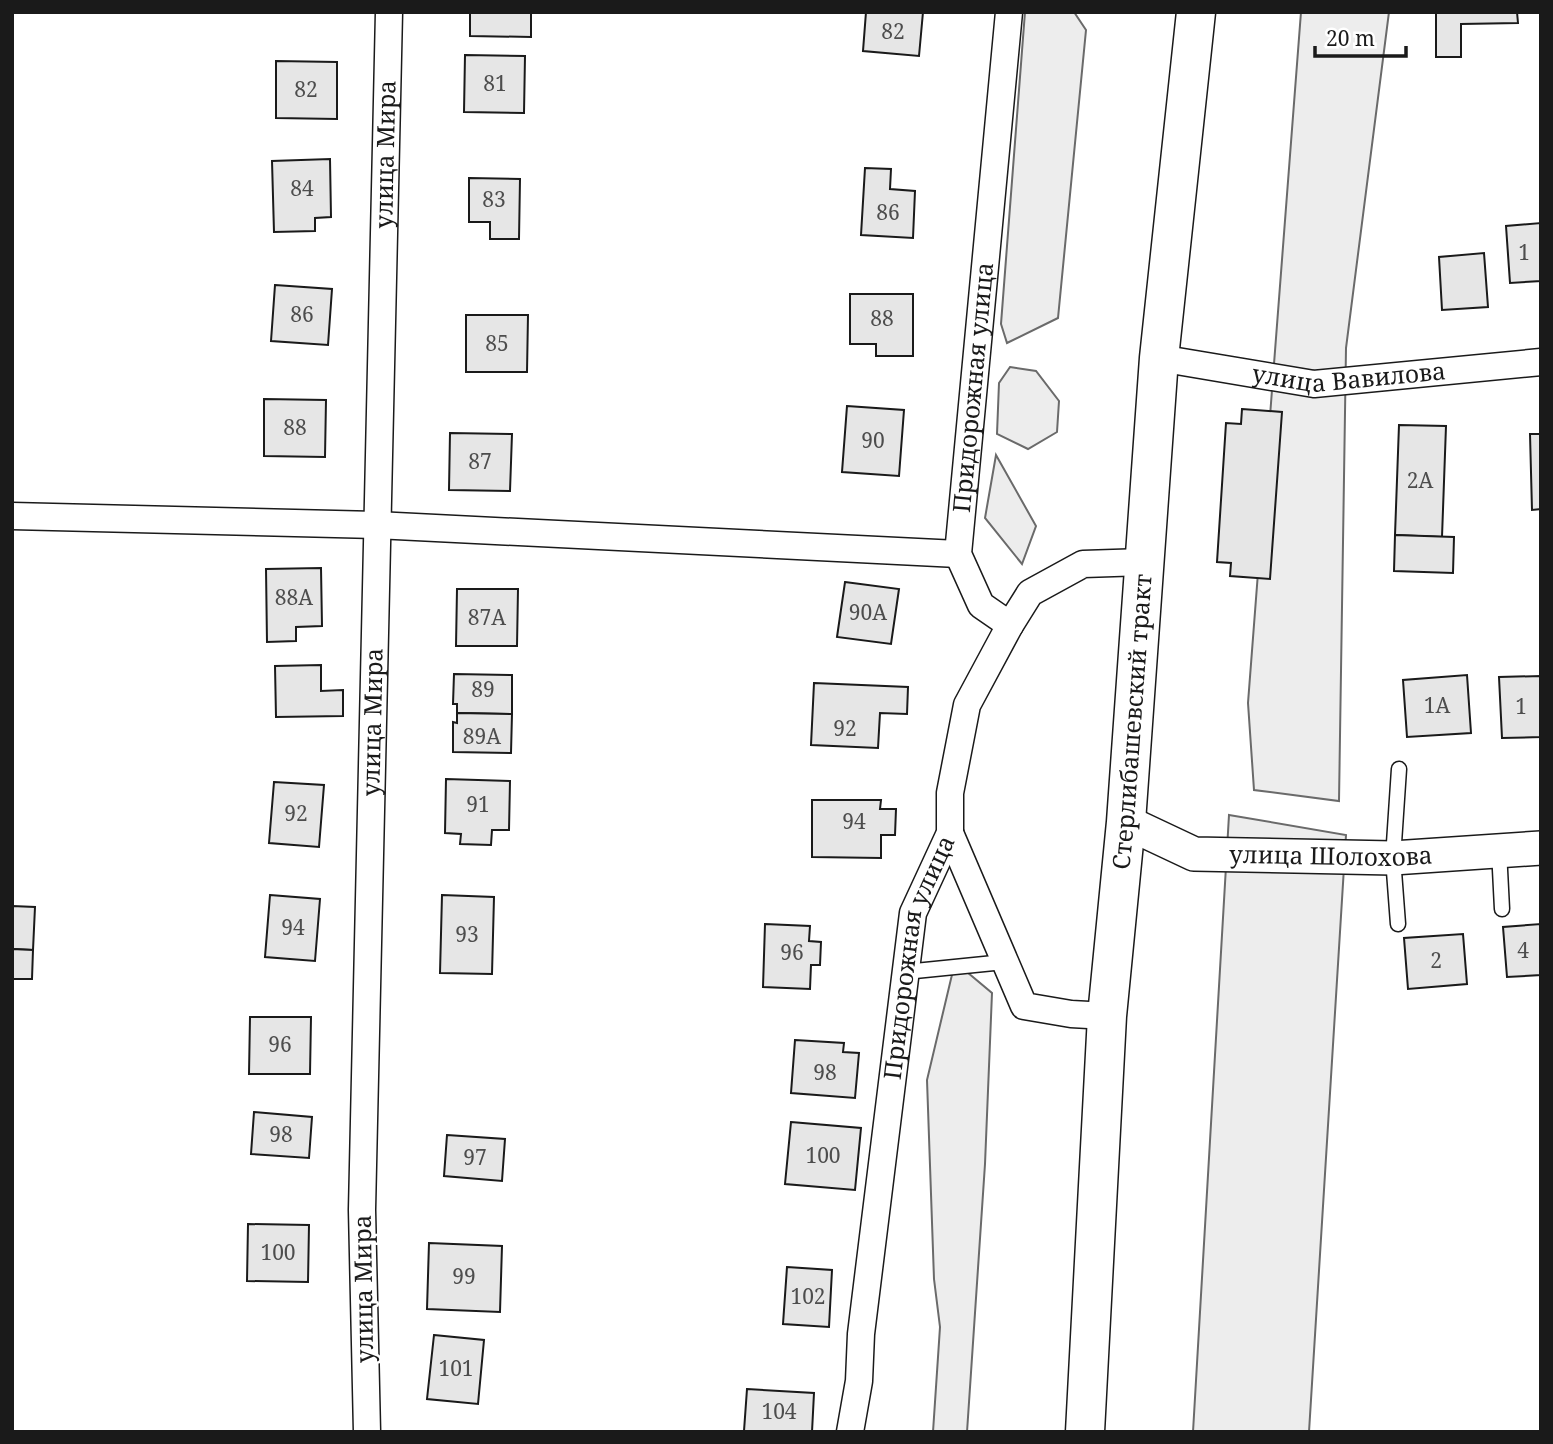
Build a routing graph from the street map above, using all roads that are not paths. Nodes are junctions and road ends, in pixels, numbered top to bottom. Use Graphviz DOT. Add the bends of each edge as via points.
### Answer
graph roads {
  1 [pos="389,12"];
  2 [pos="1009,12"];
  3 [pos="1196,12"];
  4 [pos="1160,358"];
  5 [pos="1541,362"];
  6 [pos="12,516"];
  7 [pos="376,525"];
  8 [pos="958,554"];
  9 [pos="1144,562"];
  10 [pos="1010,625"];
  11 [pos="1399,769"];
  12 [pos="1126,822"];
  13 [pos="950,833"];
  14 [pos="1541,848"];
  15 [pos="1499,850"];
  16 [pos="1393,858"];
  17 [pos="1502,909"];
  18 [pos="1398,924"];
  19 [pos="1004,962"];
  20 [pos="905,972"];
  21 [pos="1107,1016"];
  22 [pos="366,1432"];
  23 [pos="850,1432"];
  24 [pos="1085,1432"];
  1 -- 7 [label="street, улица Мира"];
  2 -- 8 [label="street, Придорожная улица"];
  3 -- 4 [label="main road, Стерлибашевский тракт"];
  4 -- 5 [label="street, улица Вавилова" via="1314,384"];
  4 -- 9 [label="main road, Стерлибашевский тракт"];
  6 -- 7 [label="street"];
  7 -- 8 [label="street"];
  7 -- 22 [label="street, улица Мира" via="362,1210"];
  8 -- 10 [label="street, Придорожная улица" via="981,605"];
  9 -- 10 [label="street" via="1083,565 1030,593"];
  9 -- 12 [label="main road, Стерлибашевский тракт"];
  10 -- 13 [label="street, Придорожная улица" via="967,705 950,793"];
  11 -- 16 [label="lane"];
  12 -- 16 [label="street, улица Шолохова" via="1194,854"];
  12 -- 21 [label="main road, Стерлибашевский тракт"];
  13 -- 19 [label="street"];
  13 -- 20 [label="street, Придорожная улица" via="913,913"];
  14 -- 15 [label="street, улица Шолохова"];
  15 -- 16 [label="street, улица Шолохова"];
  15 -- 17 [label="lane"];
  16 -- 18 [label="lane"];
  19 -- 20 [label="lane"];
  19 -- 21 [label="street" via="1024,1006"];
  20 -- 23 [label="street, Придорожная улица"];
  21 -- 24 [label="main road, Стерлибашевский тракт"];
}
